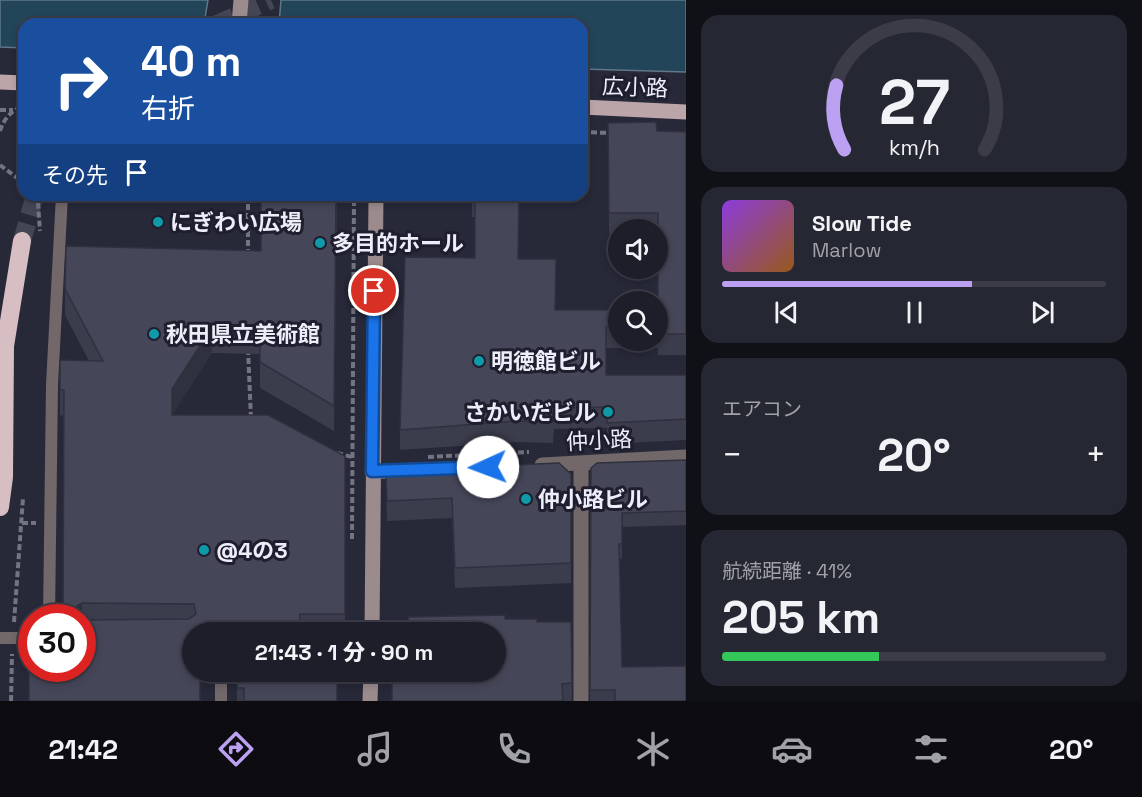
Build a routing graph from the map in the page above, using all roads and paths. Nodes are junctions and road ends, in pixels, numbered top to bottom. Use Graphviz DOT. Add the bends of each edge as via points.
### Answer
graph roads {
  1 [pos="241,0"];
  2 [pos="240,18"];
  3 [pos="0,82"];
  4 [pos="18,83"];
  5 [pos="588,107"];
  6 [pos="18,108"];
  7 [pos="0,110"];
  8 [pos="14,110"];
  9 [pos="686,112"];
  10 [pos="0,131"];
  11 [pos="588,132"];
  12 [pos="618,133"];
  13 [pos="0,165"];
  14 [pos="18,178"];
  15 [pos="62,201"];
  16 [pos="248,201"];
  17 [pos="354,201"];
  18 [pos="376,201"];
  19 [pos="22,241"];
  20 [pos="248,265"];
  21 [pos="248,347"];
  22 [pos="253,429"];
  23 [pos="330,451"];
  24 [pos="352,457"];
  25 [pos="686,457"];
  26 [pos="581,464"];
  27 [pos="523,466"];
  28 [pos="429,469"];
  29 [pos="372,471"];
  30 [pos="1,499"];
  31 [pos="352,551"];
  32 [pos="49,604"];
  33 [pos="372,622"];
  34 [pos="0,638"];
  35 [pos="18,638"];
  36 [pos="221,682"];
  37 [pos="371,682"];
  38 [pos="221,701"];
  39 [pos="370,701"];
  40 [pos="581,701"];
  1 -- 2 [label="street"];
  3 -- 4 [label="main road"];
  5 -- 9 [label="main road, 広小路"];
  6 -- 8 [label="path"];
  7 -- 8 [label="path"];
  8 -- 10 [label="path"];
  11 -- 12 [label="path"];
  13 -- 14 [label="path"];
  15 -- 32 [label="lane" via="52,385"];
  16 -- 20 [label="path"];
  17 -- 24 [label="path"];
  18 -- 29 [label="street"];
  19 -- 30 [label="highway" via="5,346"];
  21 -- 22 [label="path"];
  23 -- 24 [label="path"];
  24 -- 31 [label="path"];
  25 -- 26 [label="street, 仲小路"];
  26 -- 27 [label="street, 仲小路"];
  26 -- 40 [label="street"];
  28 -- 29 [label="street"];
  29 -- 33 [label="street"];
  34 -- 35 [label="lane"];
  36 -- 38 [label="lane"];
  37 -- 39 [label="street"];
}
